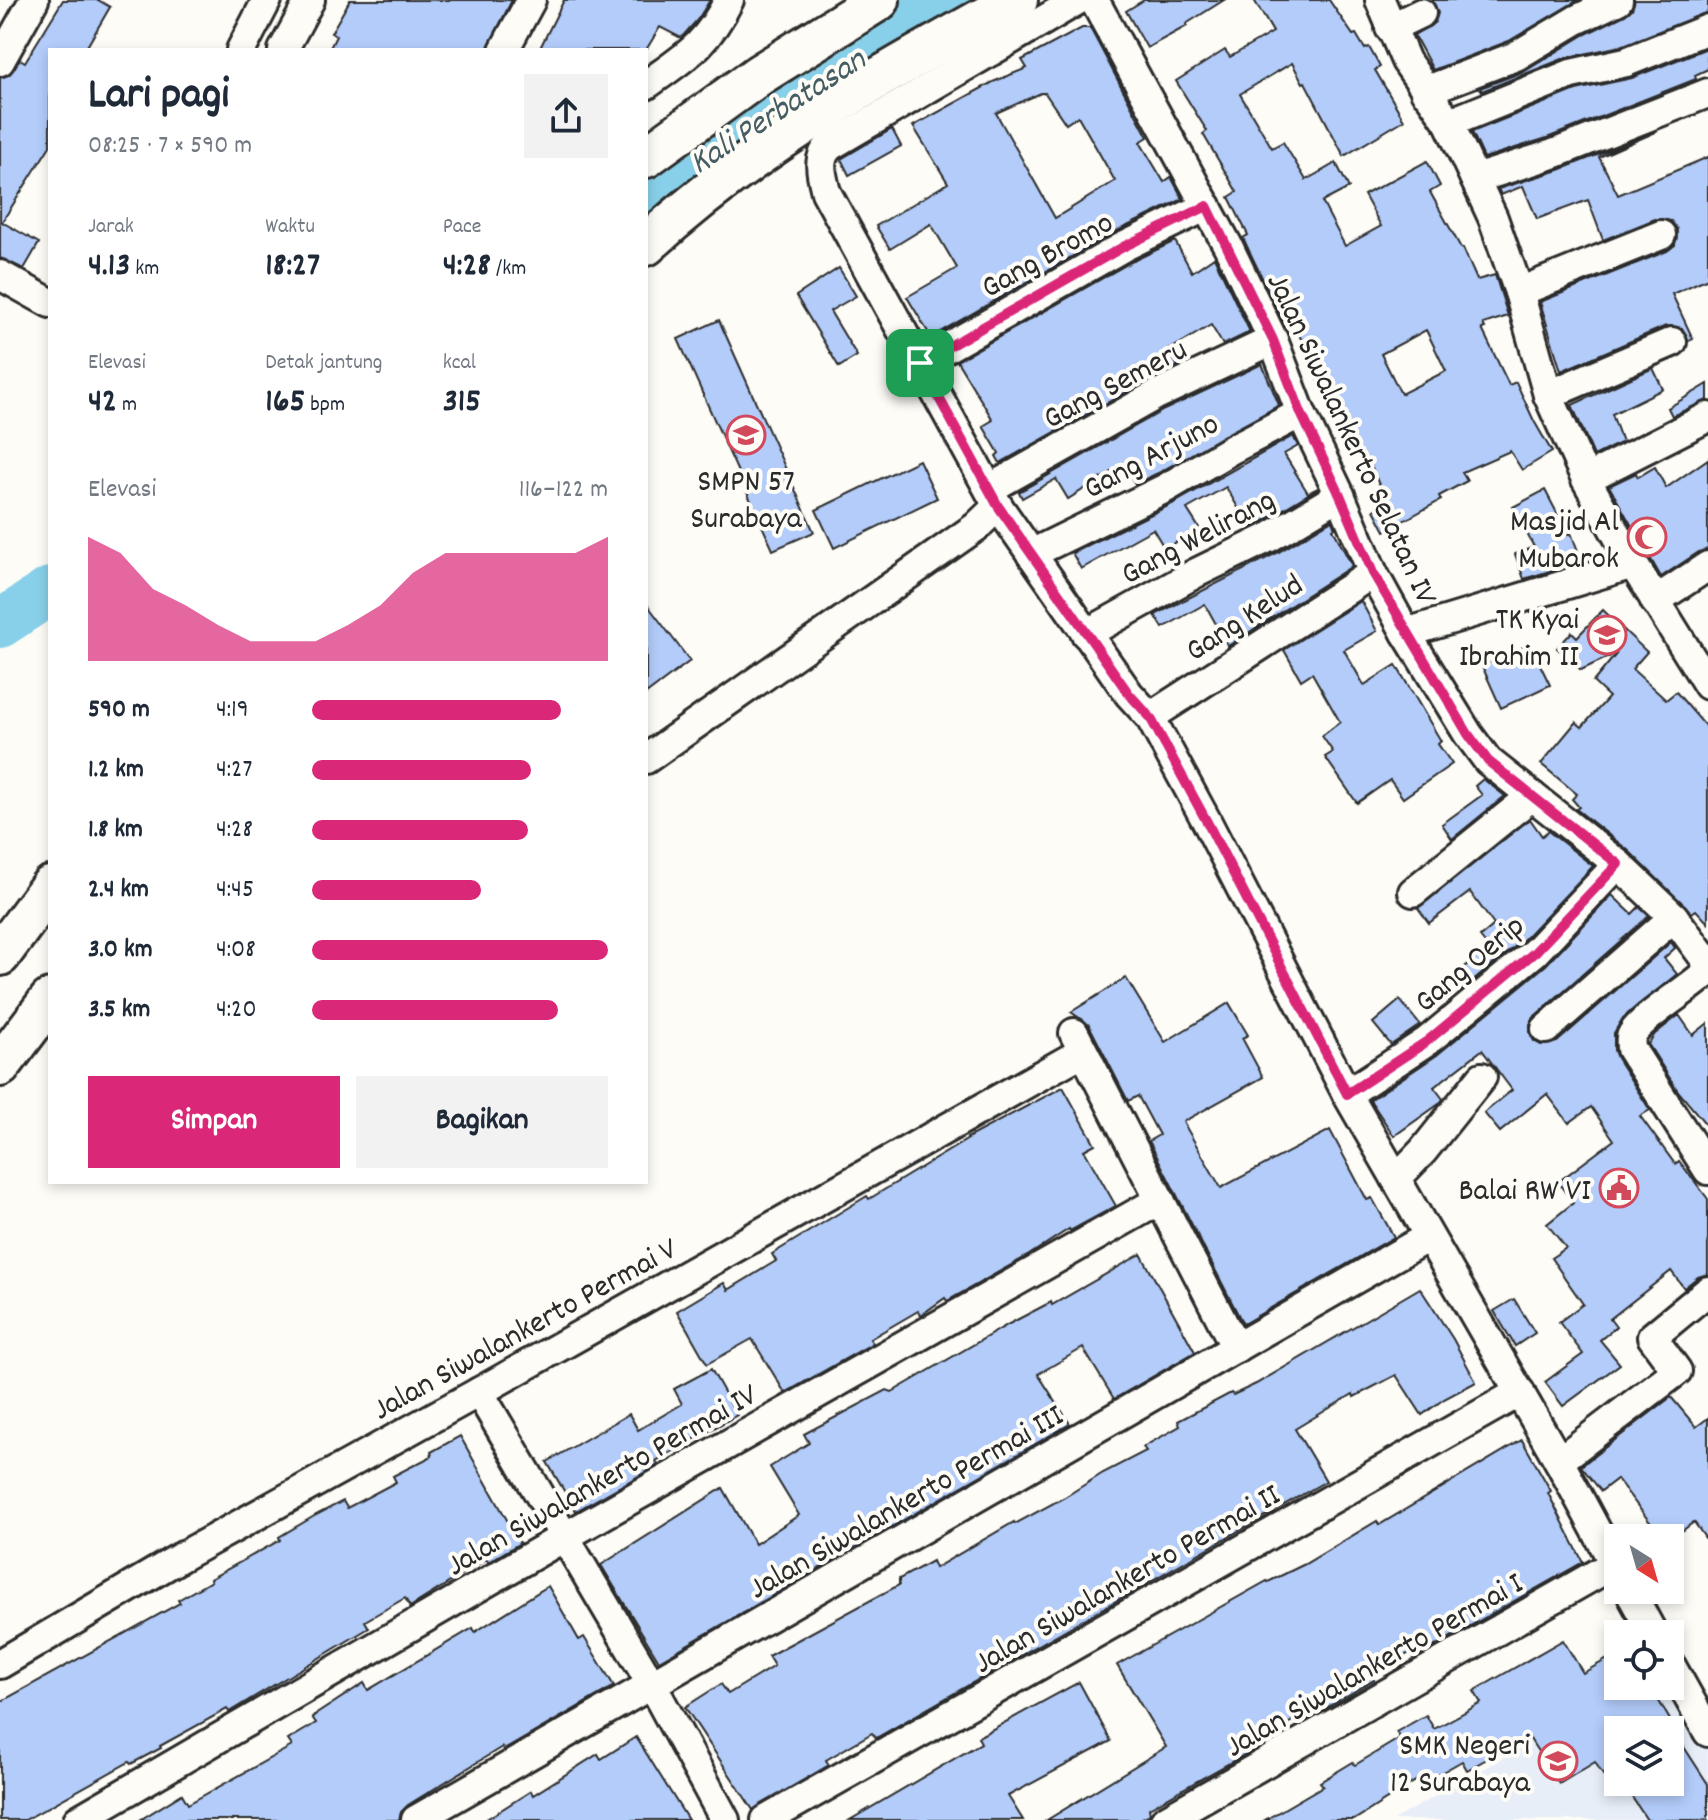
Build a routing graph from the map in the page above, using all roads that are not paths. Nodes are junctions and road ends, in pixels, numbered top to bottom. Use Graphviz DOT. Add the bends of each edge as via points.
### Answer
graph roads {
  1 [pos="34,0"];
  2 [pos="267,0"];
  3 [pos="310,0"];
  4 [pos="531,0"];
  5 [pos="729,0"];
  6 [pos="879,0"];
  7 [pos="1017,0"];
  8 [pos="1078,0"];
  9 [pos="1094,0"];
  10 [pos="1380,0"];
  11 [pos="1618,0"];
  12 [pos="1421,13"];
  13 [pos="1390,28"];
  14 [pos="1708,29"];
  15 [pos="242,48"];
  16 [pos="284,48"];
  17 [pos="505,48"];
  18 [pos="0,61"];
  19 [pos="648,83"];
  20 [pos="1425,91"];
  21 [pos="1708,93"];
  22 [pos="1449,123"];
  23 [pos="648,156"];
  24 [pos="1475,179"];
  25 [pos="1207,206"];
  26 [pos="1661,235"];
  27 [pos="648,243"];
  28 [pos="0,275"];
  29 [pos="1519,292"];
  30 [pos="48,302"];
  31 [pos="1273,340"];
  32 [pos="1672,342"];
  33 [pos="920,363"];
  34 [pos="1548,395"];
  35 [pos="1301,413"];
  36 [pos="1708,417"];
  37 [pos="1586,479"];
  38 [pos="1340,495"];
  39 [pos="994,498"];
  40 [pos="1031,554"];
  41 [pos="1633,564"];
  42 [pos="1708,566"];
  43 [pos="1373,573"];
  44 [pos="1655,601"];
  45 [pos="1406,633"];
  46 [pos="1086,634"];
  47 [pos="1708,685"];
  48 [pos="1150,717"];
  49 [pos="648,758"];
  50 [pos="1532,796"];
  51 [pos="1618,864"];
  52 [pos="48,890"];
  53 [pos="1413,892"];
  54 [pos="1674,917"];
  55 [pos="0,955"];
  56 [pos="1708,963"];
  57 [pos="1708,971"];
  58 [pos="48,1003"];
  59 [pos="1546,1029"];
  60 [pos="0,1066"];
  61 [pos="1482,1077"];
  62 [pos="1347,1094"];
  63 [pos="1708,1170"];
  64 [pos="1396,1179"];
  65 [pos="1160,1200"];
  66 [pos="1428,1237"];
  67 [pos="1708,1291"];
  68 [pos="1236,1348"];
  69 [pos="479,1392"];
  70 [pos="1520,1392"];
  71 [pos="1559,1461"];
  72 [pos="566,1536"];
  73 [pos="1604,1545"];
  74 [pos="1604,1574"];
  75 [pos="0,1664"];
  76 [pos="652,1685"];
  77 [pos="1684,1689"];
  78 [pos="1708,1732"];
  79 [pos="78,1820"];
  80 [pos="416,1820"];
  81 [pos="725,1820"];
  82 [pos="766,1820"];
  83 [pos="1165,1820"];
  1 -- 18 [label="street"];
  2 -- 15 [label="street"];
  3 -- 16 [label="street"];
  4 -- 17 [label="street"];
  5 -- 19 [label="street" via="704,41"];
  6 -- 23 [label="highway" via="759,75"];
  7 -- 27 [label="highway" via="800,125"];
  8 -- 33 [label="street" via="825,151 821,168 826,192"];
  9 -- 25 [label="street, Jalan Siwalankerto Selatan IV"];
  10 -- 13 [label="street"];
  11 -- 20 [label="street" via="1516,56"];
  12 -- 13 [label="street"];
  13 -- 20 [label="street"];
  14 -- 22 [label="street" via="1626,62 1571,74"];
  20 -- 22 [label="street"];
  21 -- 24 [label="street"];
  22 -- 24 [label="street"];
  24 -- 29 [label="street"];
  25 -- 31 [label="street, Jalan Siwalankerto Selatan IV"];
  25 -- 33 [label="street, Gang Bromo" via="1123,247"];
  26 -- 29 [label="street"];
  28 -- 30 [label="street"];
  29 -- 34 [label="street"];
  31 -- 35 [label="street, Jalan Siwalankerto Selatan IV"];
  31 -- 39 [label="street, Gang Semeru" via="1156,395"];
  32 -- 34 [label="street"];
  33 -- 39 [label="street"];
  34 -- 37 [label="street"];
  35 -- 38 [label="street, Jalan Siwalankerto Selatan IV"];
  35 -- 40 [label="street, Gang Arjuno"];
  36 -- 37 [label="street"];
  37 -- 41 [label="street"];
  38 -- 43 [label="street, Jalan Siwalankerto Selatan IV"];
  38 -- 46 [label="street, Gang Welirang"];
  39 -- 40 [label="street"];
  39 -- 49 [label="street, Gang Semeru" via="976,527"];
  40 -- 46 [label="street"];
  41 -- 44 [label="street"];
  41 -- 45 [label="street"];
  42 -- 44 [label="street"];
  43 -- 45 [label="street, Jalan Siwalankerto Selatan IV"];
  43 -- 48 [label="street, Gang Kelud"];
  44 -- 47 [label="street"];
  45 -- 50 [label="street, Jalan Siwalankerto Selatan IV" via="1488,761"];
  46 -- 48 [label="street"];
  48 -- 62 [label="street"];
  50 -- 51 [label="street, Jalan Siwalankerto Selatan IV"];
  50 -- 53 [label="street"];
  51 -- 54 [label="street, Jalan Siwalankerto Selatan IV"];
  51 -- 62 [label="street, Gang Oerip" via="1535,952 1426,1042"];
  52 -- 55 [label="highway"];
  54 -- 56 [label="street, Jalan Siwalankerto Selatan IV"];
  54 -- 59 [label="street"];
  57 -- 63 [label="street" via="1630,1038 1631,1049"];
  58 -- 60 [label="highway"];
  61 -- 64 [label="street"];
  62 -- 64 [label="street"];
  64 -- 66 [label="street"];
  65 -- 68 [label="street"];
  65 -- 69 [label="street, Jalan Siwalankerto Permai V" via="1078,1042"];
  65 -- 72 [label="street, Jalan Siwalankerto Permai IV"];
  66 -- 68 [label="street, Jalan Siwalankerto Permai III"];
  66 -- 70 [label="street"];
  67 -- 71 [label="street" via="1652,1337 1677,1371"];
  68 -- 76 [label="street, Jalan Siwalankerto Permai III"];
  69 -- 72 [label="street"];
  69 -- 75 [label="street, Jalan Siwalankerto Permai V"];
  70 -- 71 [label="street"];
  70 -- 82 [label="street, Jalan Siwalankerto Permai II"];
  71 -- 73 [label="street"];
  72 -- 76 [label="street"];
  72 -- 79 [label="street, Jalan Siwalankerto Permai IV"];
  74 -- 83 [label="street, Jalan Siwalankerto Permai I"];
  76 -- 80 [label="street, Jalan Siwalankerto Permai III"];
  76 -- 81 [label="street"];
  77 -- 78 [label="street"];
}
